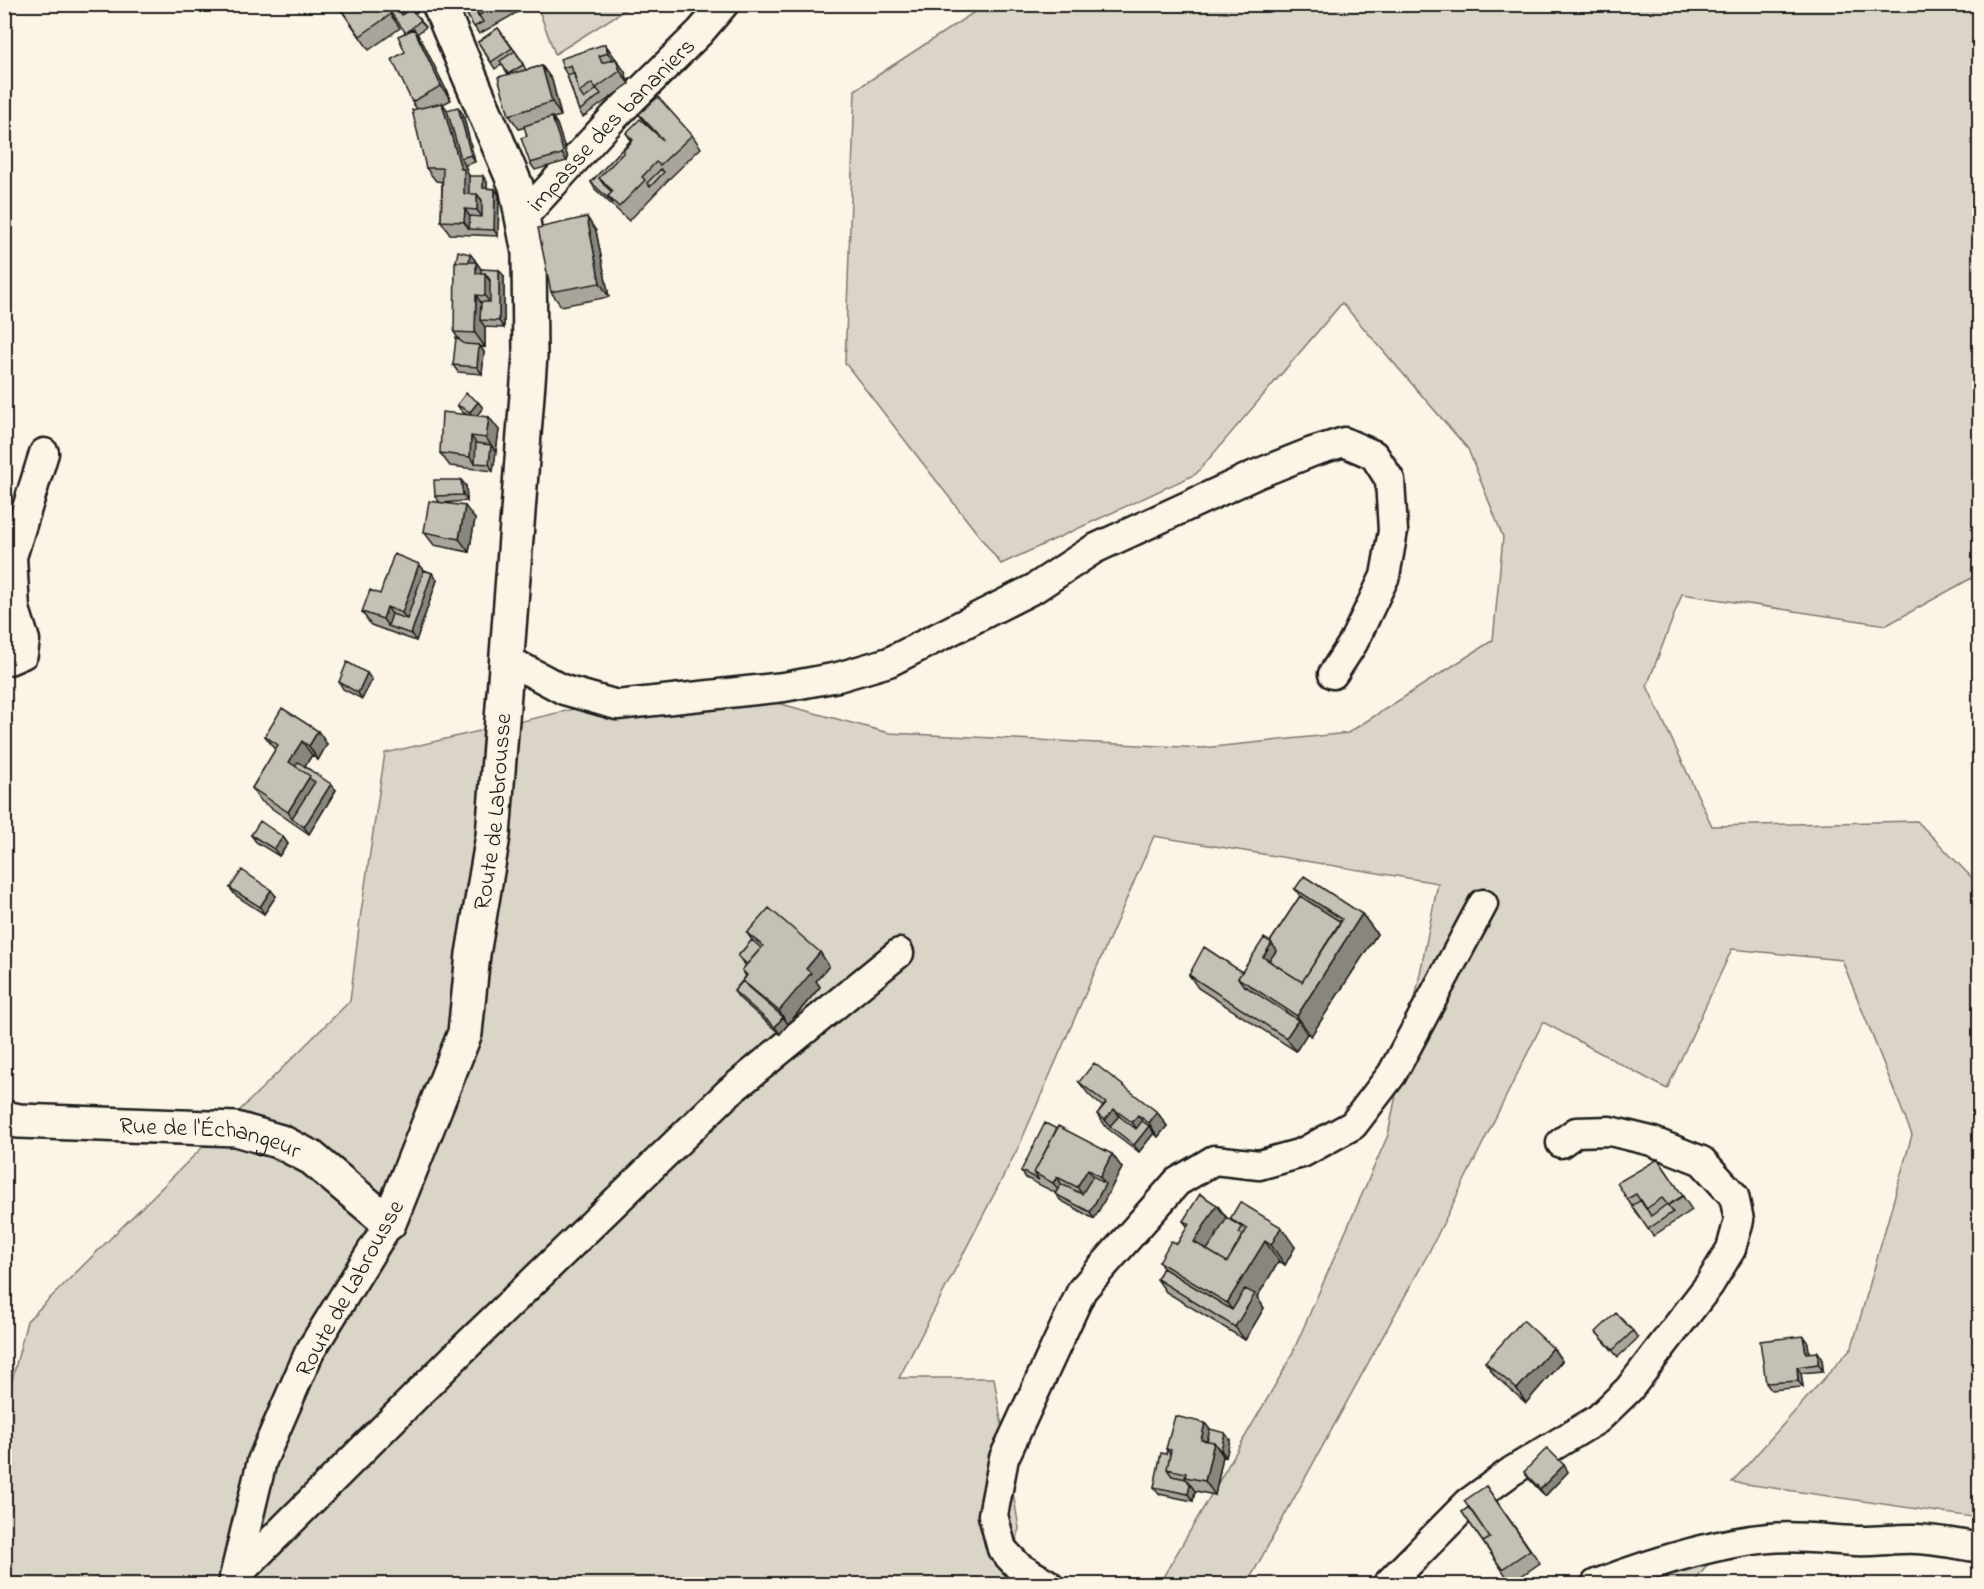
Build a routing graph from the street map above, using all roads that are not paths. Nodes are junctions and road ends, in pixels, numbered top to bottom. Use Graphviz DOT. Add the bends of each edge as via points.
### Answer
graph roads {
  1 [pos="439,4"];
  2 [pos="724,4"];
  3 [pos="523,217"];
  4 [pos="44,453"];
  5 [pos="4,659"];
  6 [pos="508,660"];
  7 [pos="1333,674"];
  8 [pos="1484,904"];
  9 [pos="899,952"];
  10 [pos="4,1118"];
  11 [pos="1561,1143"];
  12 [pos="390,1223"];
  13 [pos="1980,1548"];
  14 [pos="233,1581"];
  15 [pos="1048,1584"];
  16 [pos="1388,1584"];
  17 [pos="1596,1584"];
  1 -- 3 [label="street, Route de Labrousse" via="516,186"];
  2 -- 3 [label="street, impasse des bananiers"];
  3 -- 6 [label="street, Route de Labrousse" via="529,253 530,357"];
  4 -- 5 [label="street" via="12,556 15,609 25,640 23,654"];
  6 -- 7 [label="street" via="564,690 617,705 784,687 838,677 889,662 1035,588 1094,549 1257,474 1344,442 1374,455 1390,480 1393,531 1385,576 1353,643"];
  6 -- 12 [label="street, Route de Labrousse" via="494,836 473,954 465,1033"];
  8 -- 15 [label="street" via="1392,1074 1353,1125 1302,1153 1259,1165 1214,1160 1177,1182 1082,1290 1004,1458 993,1515 1002,1549 1019,1567"];
  9 -- 14 [label="street" via="729,1092 461,1351"];
  10 -- 12 [label="street, Rue de l'Échangeur" via="236,1129 280,1142 312,1158"];
  11 -- 16 [label="street" via="1576,1132 1610,1131 1651,1141 1702,1161 1734,1196 1739,1220 1731,1249 1709,1285 1629,1389 1598,1419 1468,1503"];
  12 -- 14 [label="street, Route de Labrousse" via="309,1353 262,1461"];
  13 -- 17 [label="street" via="1914,1539 1769,1538 1679,1556"];
}
